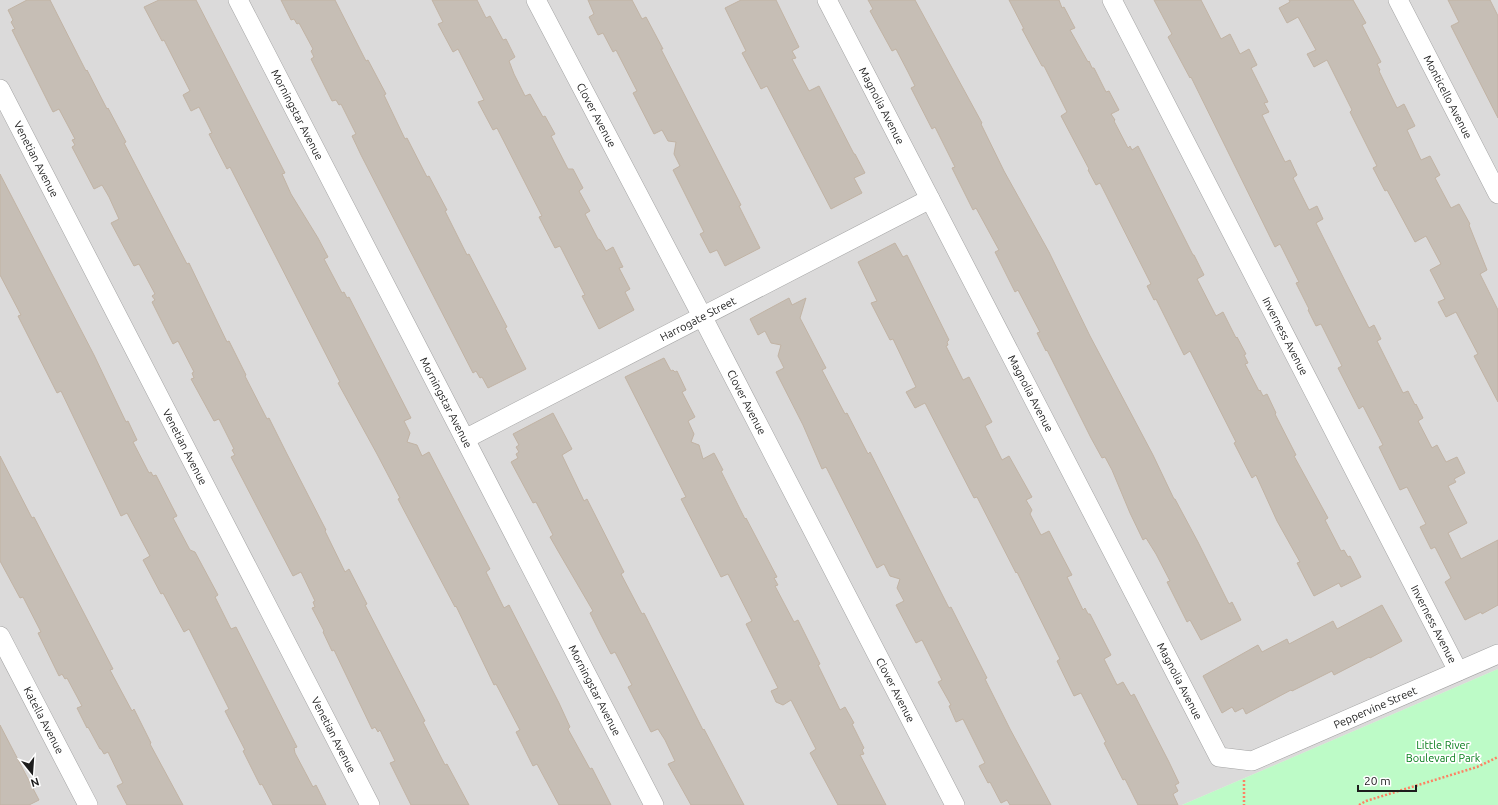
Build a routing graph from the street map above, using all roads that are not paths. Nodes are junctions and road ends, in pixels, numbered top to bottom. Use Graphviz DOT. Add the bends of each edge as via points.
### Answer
graph roads {
  1 [pos="238,0"];
  2 [pos="536,0"];
  3 [pos="827,0"];
  4 [pos="1112,0"];
  5 [pos="1398,0"];
  6 [pos="0,89"];
  7 [pos="1498,194"];
  8 [pos="930,199"];
  9 [pos="702,316"];
  10 [pos="465,439"];
  11 [pos="0,636"];
  12 [pos="1498,654"];
  13 [pos="1458,671"];
  14 [pos="1252,761"];
  15 [pos="88,805"];
  16 [pos="370,805"];
  17 [pos="654,805"];
  18 [pos="955,805"];
  1 -- 10 [label="street, Morningstar Avenue"];
  2 -- 9 [label="street, Clover Avenue"];
  3 -- 8 [label="street, Magnolia Avenue"];
  4 -- 13 [label="street, Inverness Avenue"];
  5 -- 7 [label="street, Monticello Avenue"];
  6 -- 16 [label="street, Venetian Avenue"];
  8 -- 9 [label="street, Harrogate Street"];
  8 -- 14 [label="street, Magnolia Avenue" via="1219,757"];
  9 -- 10 [label="street, Harrogate Street"];
  9 -- 18 [label="street, Clover Avenue"];
  10 -- 17 [label="street, Morningstar Avenue"];
  11 -- 15 [label="street, Katella Avenue"];
  12 -- 13 [label="street, Peppervine Street"];
  13 -- 14 [label="street, Peppervine Street"];
}
